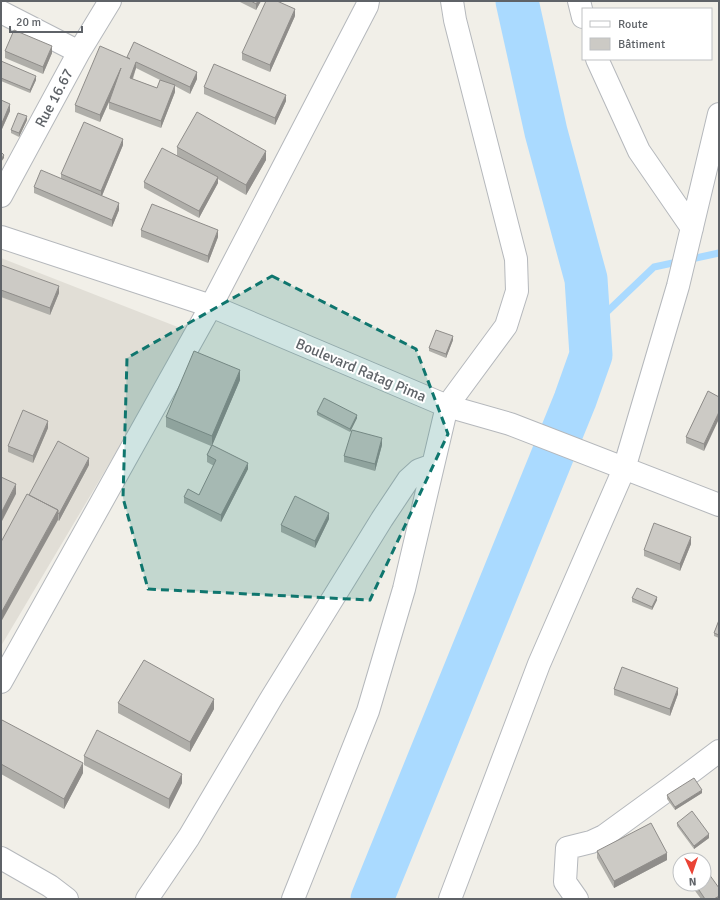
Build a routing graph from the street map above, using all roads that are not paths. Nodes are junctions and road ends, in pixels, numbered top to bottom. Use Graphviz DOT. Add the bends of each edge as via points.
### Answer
graph roads {
  1 [pos="110,1"];
  2 [pos="368,1"];
  3 [pos="452,1"];
  4 [pos="579,1"];
  5 [pos="1,12"];
  6 [pos="582,13"];
  7 [pos="79,52"];
  8 [pos="597,60"];
  9 [pos="719,114"];
  10 [pos="1,196"];
  11 [pos="692,228"];
  12 [pos="1,237"];
  13 [pos="211,306"];
  14 [pos="447,406"];
  15 [pos="433,465"];
  16 [pos="624,469"];
  17 [pos="719,505"];
  18 [pos="1,682"];
  19 [pos="719,751"];
  20 [pos="1,858"];
  21 [pos="67,899"];
  22 [pos="146,899"];
  23 [pos="294,899"];
  24 [pos="450,899"];
  25 [pos="577,899"];
  1 -- 7 [label="street, Rue 16.67"];
  2 -- 13 [label="street"];
  3 -- 14 [label="street" via="516,259 517,291 506,326"];
  4 -- 6 [label="street"];
  5 -- 7 [label="street"];
  7 -- 10 [label="street, Rue 16.67"];
  8 -- 11 [label="street" via="639,151"];
  9 -- 11 [label="street"];
  11 -- 16 [label="street" via="678,286"];
  12 -- 13 [label="street, Boulevard Ratag Pima"];
  13 -- 14 [label="street, Boulevard Ratag Pima"];
  13 -- 18 [label="street"];
  14 -- 15 [label="street"];
  14 -- 16 [label="street, Boulevard Ratag Pima" via="510,424"];
  15 -- 22 [label="street" via="419,470 408,480 382,519 189,837"];
  15 -- 23 [label="street" via="404,589 368,711"];
  16 -- 17 [label="street, Boulevard Ratag Pima"];
  16 -- 24 [label="street" via="539,664"];
  19 -- 25 [label="street" via="604,836 592,842 567,848 565,882"];
  20 -- 21 [label="street" via="50,886"];
}
